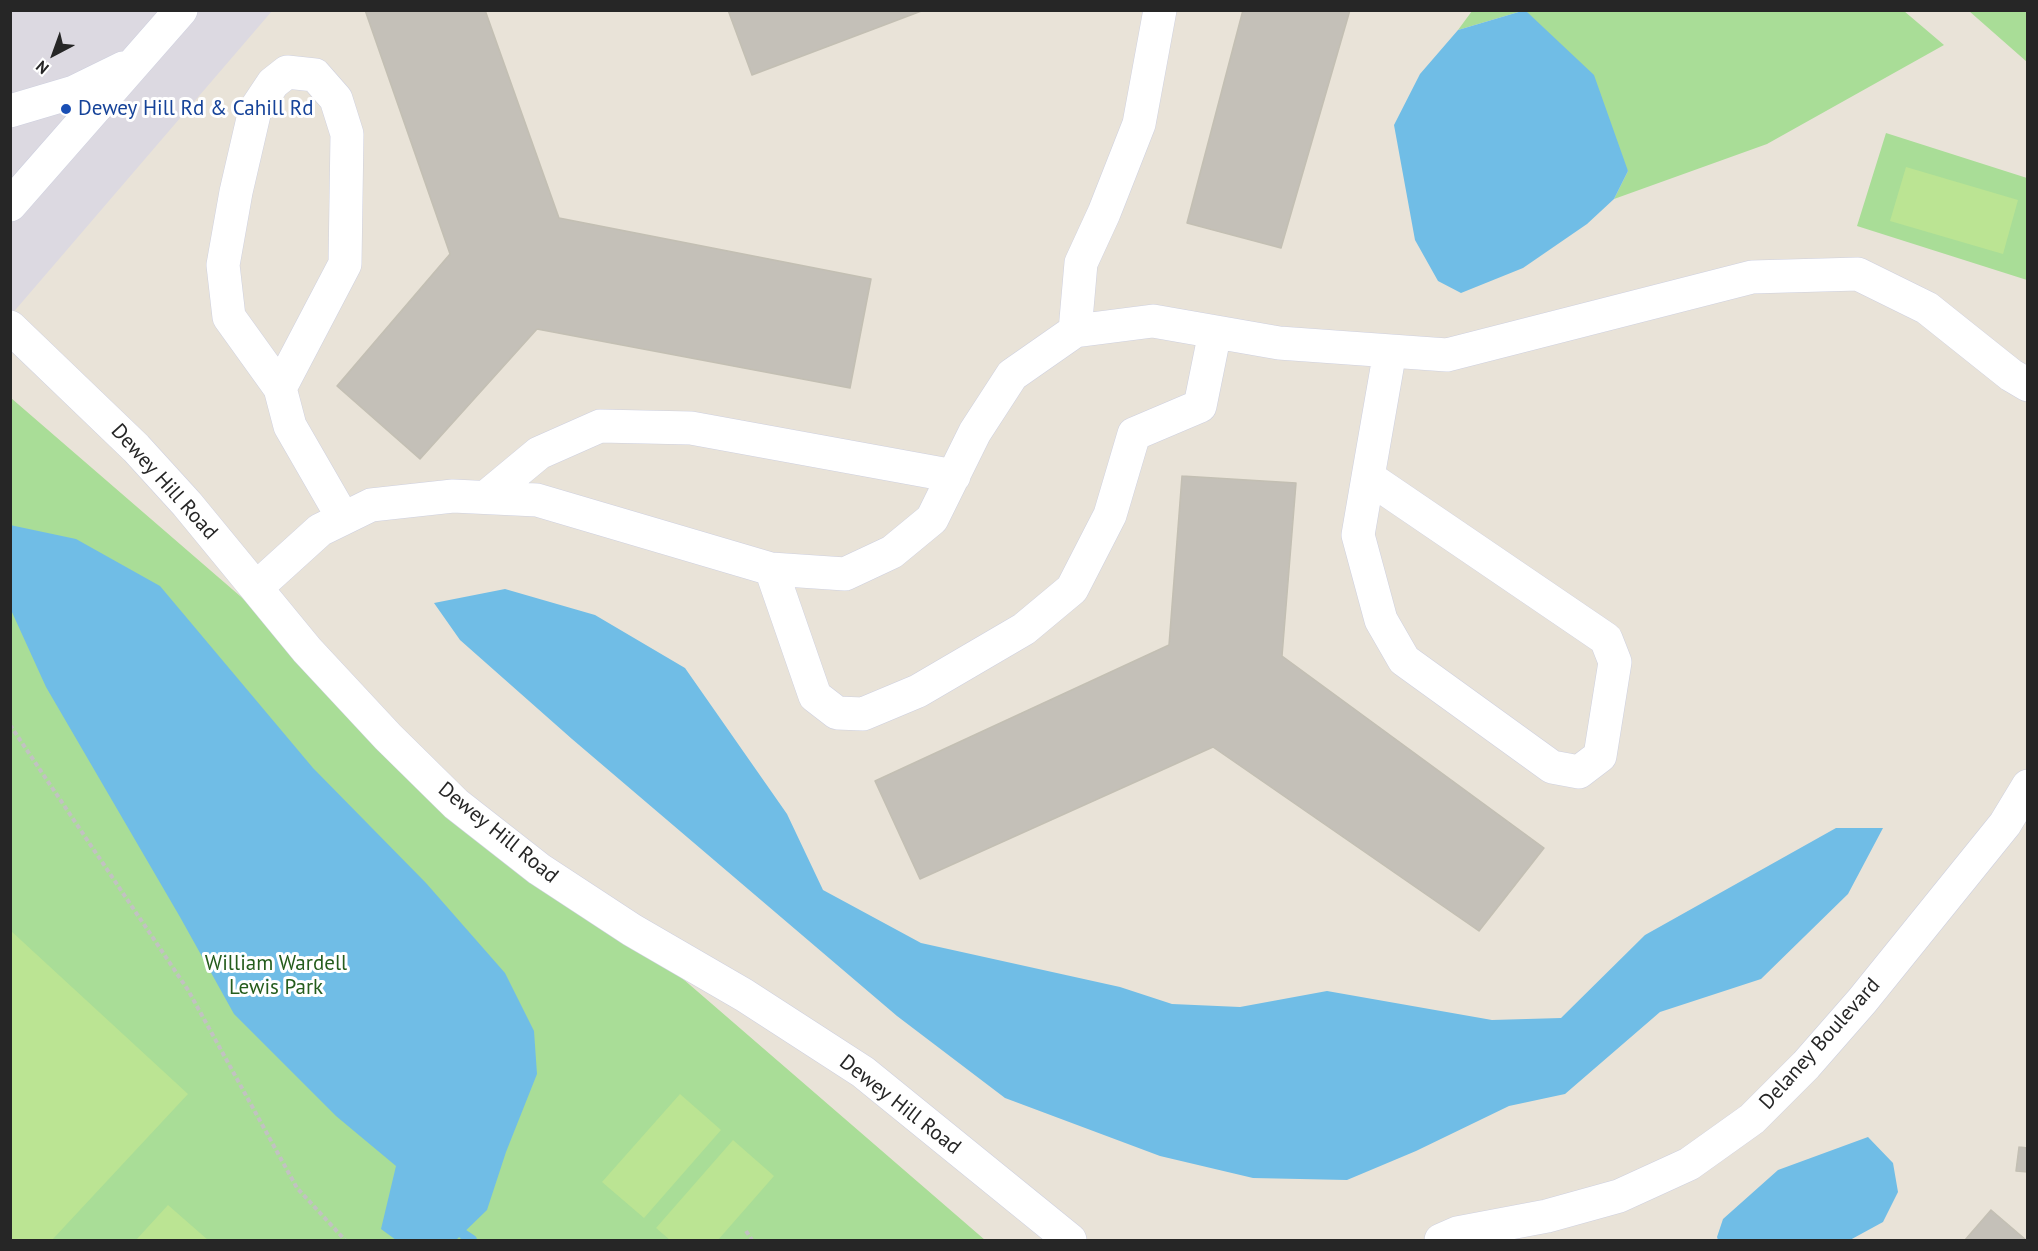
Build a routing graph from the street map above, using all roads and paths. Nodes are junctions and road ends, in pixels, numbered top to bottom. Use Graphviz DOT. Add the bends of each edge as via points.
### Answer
graph roads {
  1 [pos="181,10"];
  2 [pos="1160,10"];
  3 [pos="138,60"];
  4 [pos="10,111"];
  5 [pos="10,205"];
  6 [pos="10,327"];
  7 [pos="1075,331"];
  8 [pos="1215,332"];
  9 [pos="1390,351"];
  10 [pos="2028,385"];
  11 [pos="280,388"];
  12 [pos="954,476"];
  13 [pos="1368,477"];
  14 [pos="486,497"];
  15 [pos="343,518"];
  16 [pos="771,569"];
  17 [pos="256,588"];
  18 [pos="10,725"];
  19 [pos="2028,786"];
  20 [pos="746,1231"];
  21 [pos="1061,1238"];
  22 [pos="345,1240"];
  23 [pos="752,1240"];
  24 [pos="1441,1240"];
  1 -- 3 [label="street"];
  2 -- 7 [label="street" via="1139,124 1081,263"];
  3 -- 4 [label="street" via="74,92"];
  3 -- 5 [label="street"];
  6 -- 17 [label="street, Dewey Hill Road" via="136,448"];
  7 -- 8 [label="street" via="1153,321"];
  7 -- 12 [label="street" via="1012,375 975,432"];
  8 -- 9 [label="street" via="1279,343"];
  8 -- 16 [label="street" via="1200,406 1134,434 1110,515 1072,589 1024,629 918,691 863,714 837,713 814,696"];
  9 -- 10 [label="street" via="1447,355 1752,277 1858,274 1928,308"];
  9 -- 13 [label="street"];
  11 -- 11 [label="street" via="229,317 223,265 255,110 273,82 287,72 315,75 336,99 347,134 345,264"];
  11 -- 15 [label="street" via="290,426"];
  12 -- 14 [label="street" via="691,428 600,426 538,453"];
  12 -- 16 [label="street" via="932,519 892,552 845,574"];
  13 -- 13 [label="street" via="1358,535 1381,620 1404,660 1552,767 1579,772 1600,756 1615,662 1606,639"];
  14 -- 15 [label="street" via="453,496 371,505"];
  14 -- 16 [label="street" via="537,500"];
  15 -- 17 [label="street" via="320,530"];
  17 -- 21 [label="street, Dewey Hill Road" via="307,651 456,804 539,869 863,1072"];
  18 -- 22 [label="path" via="188,990 297,1188"];
  19 -- 24 [label="street, Delaney Boulevard" via="2005,824 1862,1002 1752,1119 1689,1164 1619,1196"];
  20 -- 23 [label="path"];
}
